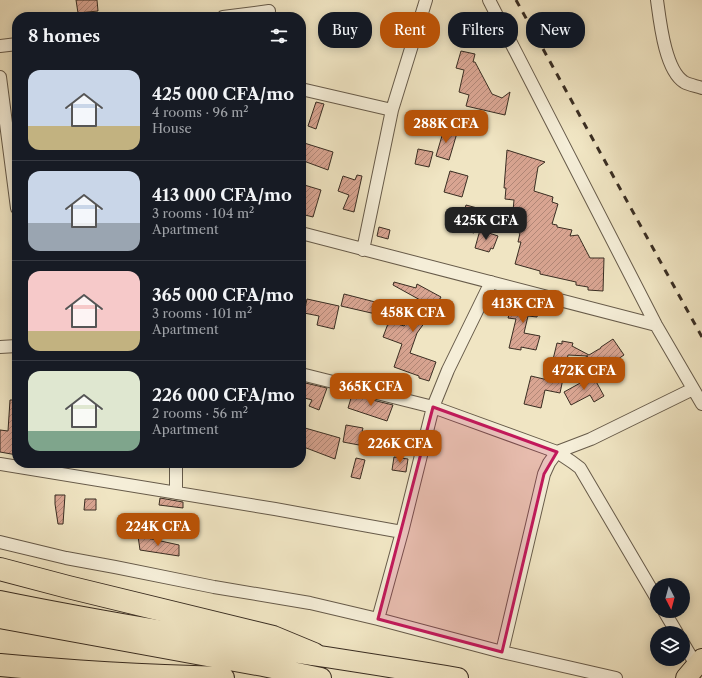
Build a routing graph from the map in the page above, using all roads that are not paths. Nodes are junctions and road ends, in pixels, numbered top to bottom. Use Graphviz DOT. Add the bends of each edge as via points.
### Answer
graph roads {
  1 [pos="426,0"];
  2 [pos="489,0"];
  3 [pos="657,0"];
  4 [pos="270,10"];
  5 [pos="257,12"];
  6 [pos="12,45"];
  7 [pos="0,46"];
  8 [pos="0,77"];
  9 [pos="702,88"];
  10 [pos="306,90"];
  11 [pos="392,110"];
  12 [pos="12,169"];
  13 [pos="306,234"];
  14 [pos="363,250"];
  15 [pos="491,282"];
  16 [pos="656,325"];
  17 [pos="12,346"];
  18 [pos="0,347"];
  19 [pos="306,375"];
  20 [pos="693,389"];
  21 [pos="702,404"];
  22 [pos="433,407"];
  23 [pos="557,452"];
  24 [pos="0,464"];
  25 [pos="12,466"];
  26 [pos="24,468"];
  27 [pos="176,468"];
  28 [pos="176,493"];
  29 [pos="402,532"];
  30 [pos="0,542"];
  31 [pos="0,569"];
  32 [pos="650,587"];
  33 [pos="0,601"];
  34 [pos="0,618"];
  35 [pos="378,619"];
  36 [pos="502,652"];
  37 [pos="314,654"];
  38 [pos="690,658"];
  39 [pos="0,664"];
  40 [pos="695,668"];
  41 [pos="223,678"];
  42 [pos="321,678"];
  43 [pos="458,678"];
  44 [pos="616,678"];
  1 -- 11 [label="street"];
  2 -- 16 [label="street"];
  3 -- 9 [label="street" via="666,52 674,73 684,83"];
  4 -- 5 [label="street"];
  6 -- 7 [label="street"];
  8 -- 12 [label="street"];
  10 -- 11 [label="street"];
  11 -- 14 [label="street"];
  13 -- 14 [label="street"];
  14 -- 15 [label="street"];
  15 -- 16 [label="street"];
  15 -- 22 [label="street"];
  16 -- 20 [label="street"];
  17 -- 18 [label="street"];
  19 -- 22 [label="street"];
  20 -- 21 [label="street"];
  20 -- 23 [label="street" via="591,439"];
  22 -- 23 [label="street"];
  22 -- 29 [label="street"];
  23 -- 32 [label="street" via="580,468"];
  23 -- 36 [label="street" via="544,474"];
  24 -- 25 [label="street"];
  26 -- 28 [label="street"];
  27 -- 28 [label="street"];
  28 -- 29 [label="street"];
  29 -- 35 [label="street"];
  30 -- 35 [label="street" via="66,558 310,603"];
  31 -- 37 [label="highway" via="273,637"];
  33 -- 37 [label="main road" via="242,644"];
  34 -- 42 [label="main road"];
  35 -- 36 [label="street"];
  36 -- 44 [label="street"];
  37 -- 43 [label="main road"];
  38 -- 40 [label="street"];
  39 -- 41 [label="highway" via="69,671"];
}
